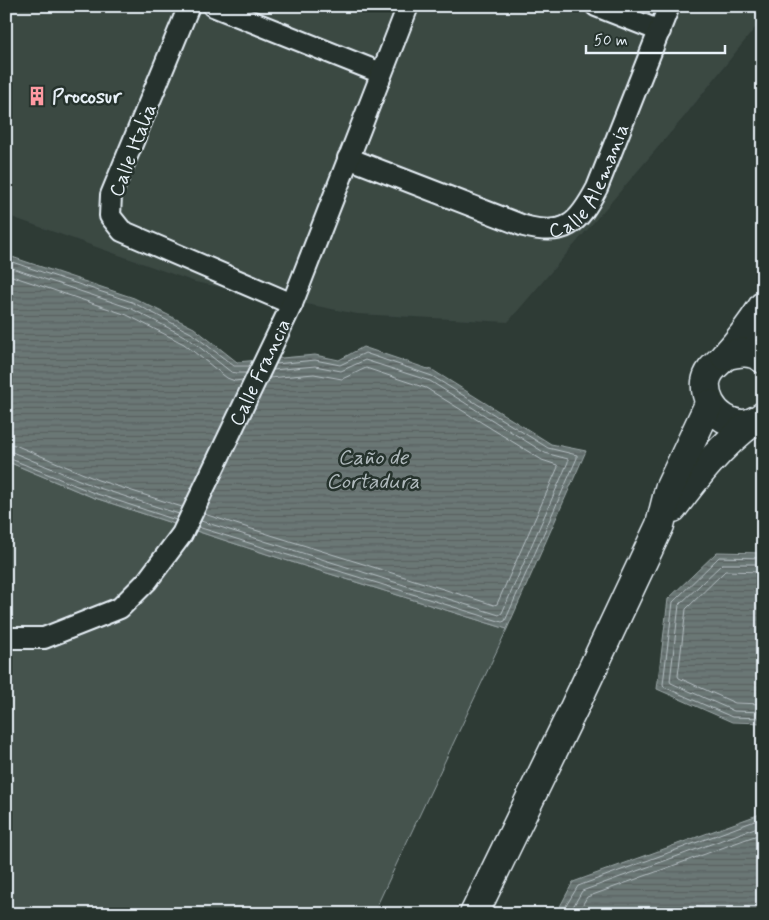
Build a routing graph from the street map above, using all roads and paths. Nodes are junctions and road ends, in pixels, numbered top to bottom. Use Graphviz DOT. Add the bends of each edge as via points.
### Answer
graph roads {
  1 [pos="189,6"];
  2 [pos="213,6"];
  3 [pos="408,6"];
  4 [pos="596,6"];
  5 [pos="669,6"];
  6 [pos="660,31"];
  7 [pos="381,73"];
  8 [pos="348,158"];
  9 [pos="292,304"];
  10 [pos="761,308"];
  11 [pos="725,356"];
  12 [pos="763,359"];
  13 [pos="709,404"];
  14 [pos="759,419"];
  15 [pos="660,526"];
  16 [pos="6,638"];
  17 [pos="474,914"];
  1 -- 9 [label="street, Calle Italia" via="111,194 110,216 122,231"];
  2 -- 7 [label="street"];
  3 -- 7 [label="street, Calle Francia"];
  4 -- 6 [label="street"];
  5 -- 6 [label="street, Calle Alemania"];
  6 -- 8 [label="street, Calle Alemania" via="598,188 586,210 558,230 541,231 524,226"];
  7 -- 8 [label="street, Calle Francia"];
  8 -- 9 [label="street, Calle Francia"];
  9 -- 16 [label="street, Calle Francia" via="182,534 147,581 120,608 44,638"];
  10 -- 11 [label="main road"];
  11 -- 12 [label="main road" via="737,352 751,353"];
  11 -- 13 [label="main road" via="714,364 706,380"];
  13 -- 14 [label="main road" via="724,420 747,423"];
  13 -- 15 [label="main road" via="669,489"];
  14 -- 15 [label="main road" via="737,433 710,461"];
  15 -- 17 [label="main road"];
}
